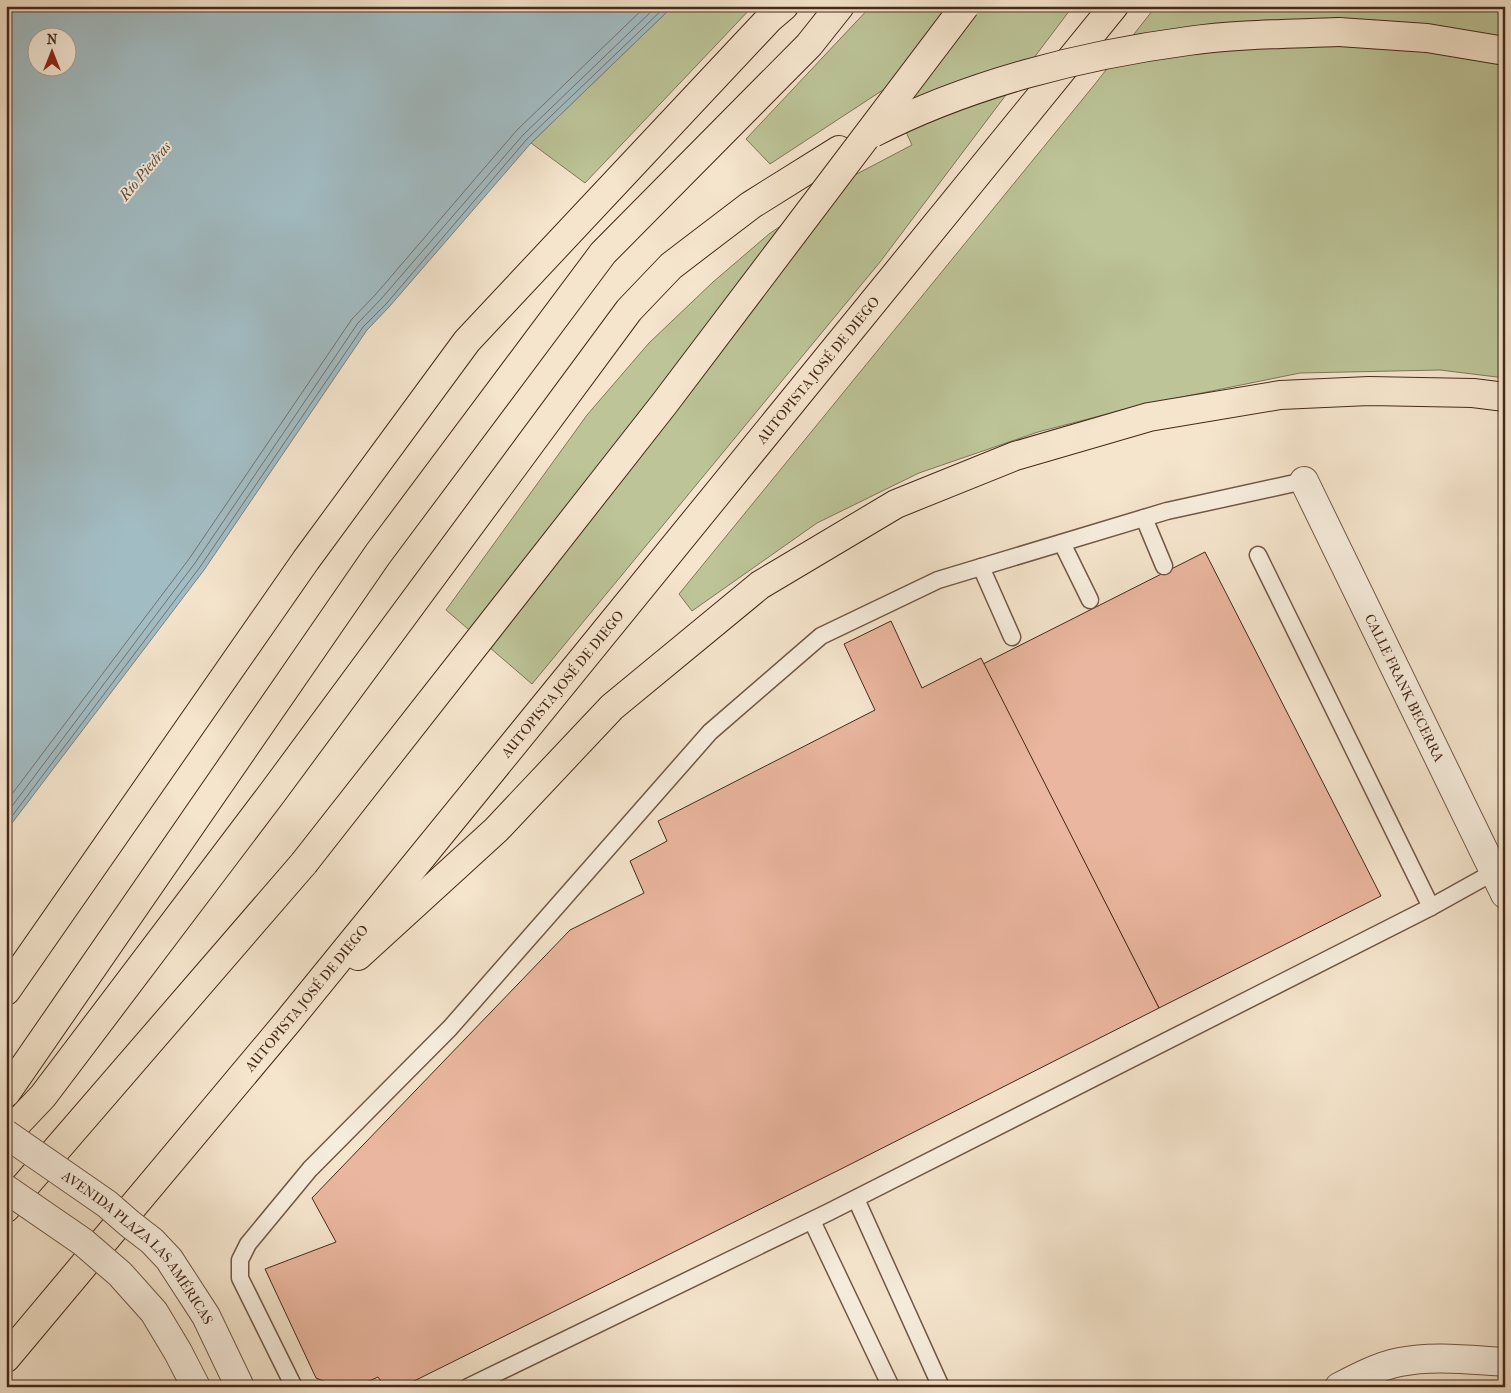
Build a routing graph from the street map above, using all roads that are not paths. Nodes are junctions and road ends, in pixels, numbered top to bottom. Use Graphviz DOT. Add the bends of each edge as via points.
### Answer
graph roads {
  1 [pos="784,6"];
  2 [pos="840,6"];
  3 [pos="965,6"];
  4 [pos="1114,6"];
  5 [pos="1505,51"];
  6 [pos="1505,397"];
  7 [pos="1304,481"];
  8 [pos="1144,518"];
  9 [pos="1062,543"];
  10 [pos="1258,555"];
  11 [pos="1164,566"];
  12 [pos="981,567"];
  13 [pos="1090,600"];
  14 [pos="1012,637"];
  15 [pos="1500,883"];
  16 [pos="1432,907"];
  17 [pos="6,991"];
  18 [pos="289,1020"];
  19 [pos="6,1093"];
  20 [pos="6,1134"];
  21 [pos="6,1189"];
  22 [pos="856,1199"];
  23 [pos="6,1208"];
  24 [pos="812,1221"];
  25 [pos="6,1358"];
  26 [pos="1505,1362"];
  27 [pos="196,1387"];
  28 [pos="240,1387"];
  29 [pos="294,1387"];
  30 [pos="468,1387"];
  31 [pos="891,1387"];
  32 [pos="942,1387"];
  33 [pos="1339,1387"];
  1 -- 17 [label="highway" via="467,341 306,560"];
  2 -- 19 [label="highway" via="809,45 603,253 378,554"];
  3 -- 23 [label="highway, bridge" via="664,404 304,863"];
  4 -- 18 [label="highway, AUTOPISTA JOSÉ DE DIEGO"];
  5 -- 20 [label="highway, bridge" via="1427,38 1339,32 1190,40 1110,53 1019,76 937,103 839,150 751,204 671,266 629,310 43,1096"];
  6 -- 18 [label="highway" via="1473,393 1369,391 1280,395 1149,418 1015,456 896,504 760,585 612,707 496,830"];
  7 -- 8 [label="lane"];
  7 -- 15 [label="street, CALLE FRANK BECERRA"];
  8 -- 9 [label="lane"];
  8 -- 11 [label="lane"];
  9 -- 12 [label="lane"];
  9 -- 13 [label="lane"];
  10 -- 16 [label="lane"];
  12 -- 14 [label="lane"];
  12 -- 29 [label="lane" via="938,580 821,636 710,732 450,1028 310,1169 248,1244 240,1260 240,1278"];
  15 -- 16 [label="lane"];
  16 -- 22 [label="lane"];
  18 -- 25 [label="highway, AUTOPISTA JOSÉ DE DIEGO"];
  20 -- 28 [label="street, AVENIDA PLAZA LAS AMÉRICAS, bridge" via="107,1204 152,1241 182,1277 206,1316"];
  21 -- 27 [label="street, AVENIDA PLAZA LAS AMÉRICAS, bridge" via="83,1242 120,1274 154,1312"];
  22 -- 24 [label="lane"];
  22 -- 32 [label="lane"];
  24 -- 30 [label="lane"];
  24 -- 31 [label="lane"];
  26 -- 33 [label="street" via="1441,1358 1399,1362"];
}
